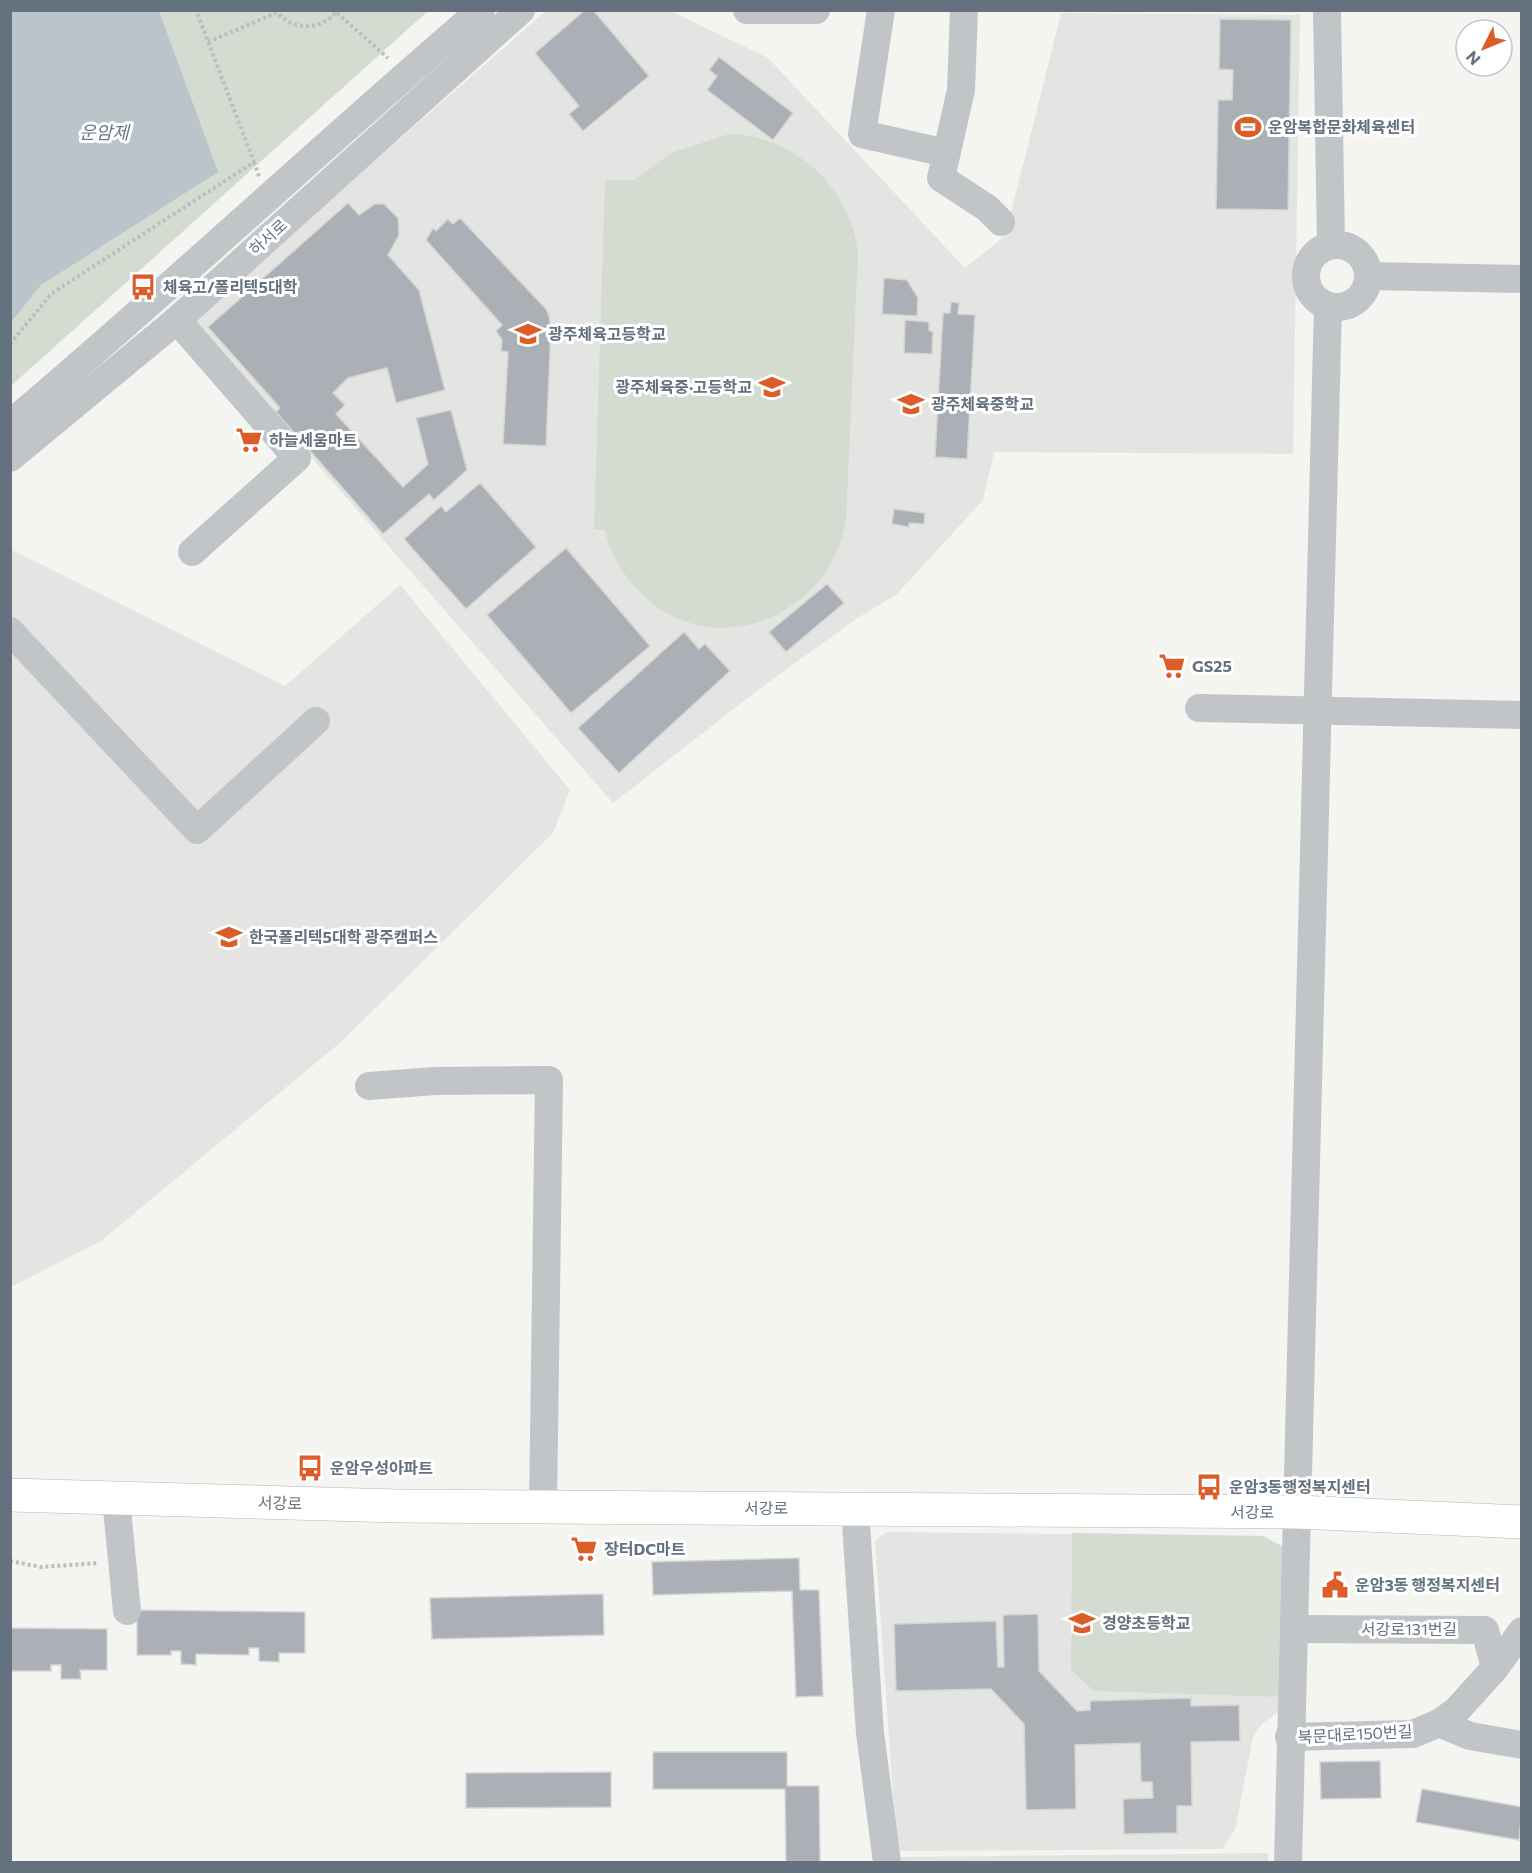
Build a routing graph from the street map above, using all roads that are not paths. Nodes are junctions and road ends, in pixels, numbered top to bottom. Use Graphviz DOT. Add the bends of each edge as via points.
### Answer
graph roads {
  1 [pos="482,10"];
  2 [pos="521,10"];
  3 [pos="747,10"];
  4 [pos="816,10"];
  5 [pos="881,10"];
  6 [pos="964,10"];
  7 [pos="1327,10"];
  8 [pos="946,153"];
  9 [pos="1001,222"];
  10 [pos="1331,245"];
  11 [pos="1368,276"];
  12 [pos="1521,279"];
  13 [pos="1328,306"];
  14 [pos="177,320"];
  15 [pos="10,424"];
  16 [pos="10,458"];
  17 [pos="192,552"];
  18 [pos="10,631"];
  19 [pos="1199,708"];
  20 [pos="1317,711"];
  21 [pos="1521,716"];
  22 [pos="316,721"];
  23 [pos="369,1086"];
  24 [pos="10,1495"];
  25 [pos="116,1499"];
  26 [pos="543,1507"];
  27 [pos="855,1509"];
  28 [pos="1297,1512"];
  29 [pos="1521,1522"];
  30 [pos="127,1611"];
  31 [pos="1294,1629"];
  32 [pos="1521,1631"];
  33 [pos="1495,1668"];
  34 [pos="1438,1723"];
  35 [pos="1289,1737"];
  36 [pos="1521,1745"];
  37 [pos="887,1863"];
  38 [pos="1288,1863"];
  1 -- 15 [label="street, 하서로" via="147,308"];
  2 -- 14 [label="street, 하서로"];
  3 -- 4 [label="street"];
  5 -- 8 [label="street" via="862,134"];
  6 -- 8 [label="street" via="961,90"];
  7 -- 10 [label="street"];
  8 -- 9 [label="street" via="941,178 987,208"];
  10 -- 11 [label="street" via="1357,251 1364,259"];
  10 -- 13 [label="street" via="1316,253 1306,272 1311,294"];
  11 -- 12 [label="street"];
  11 -- 13 [label="street" via="1359,299 1339,308"];
  13 -- 20 [label="street"];
  14 -- 16 [label="street, 하서로"];
  14 -- 17 [label="street" via="297,458"];
  18 -- 22 [label="street" via="197,830"];
  19 -- 20 [label="street"];
  20 -- 21 [label="street"];
  20 -- 28 [label="street"];
  23 -- 26 [label="street" via="549,1080"];
  24 -- 25 [label="main road, 서강로"];
  25 -- 26 [label="main road, 서강로"];
  25 -- 30 [label="street"];
  26 -- 27 [label="main road, 서강로"];
  27 -- 28 [label="main road, 서강로"];
  27 -- 37 [label="street" via="870,1733"];
  28 -- 29 [label="main road, 서강로"];
  28 -- 31 [label="street"];
  31 -- 33 [label="street, 서강로131번길" via="1485,1630"];
  31 -- 35 [label="street"];
  32 -- 33 [label="street, 북문대로150번길"];
  33 -- 34 [label="street, 북문대로150번길" via="1456,1710"];
  34 -- 35 [label="street, 북문대로150번길" via="1413,1734"];
  34 -- 36 [label="street" via="1470,1737"];
  35 -- 38 [label="street"];
}
